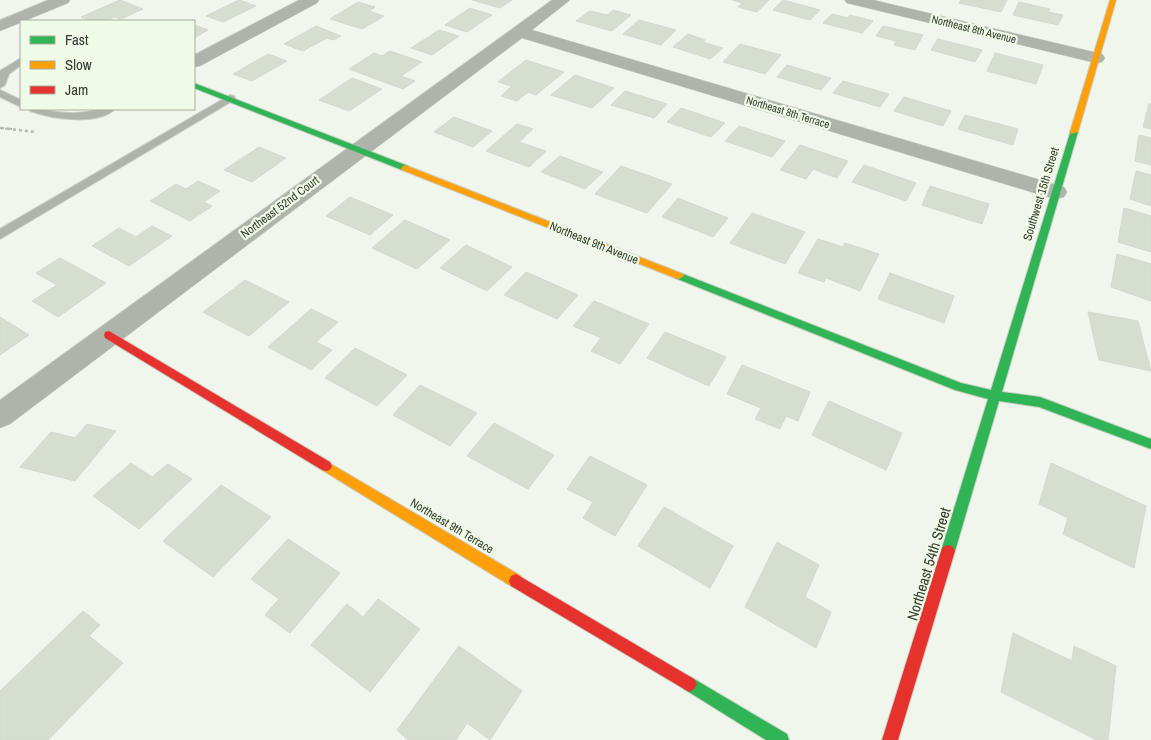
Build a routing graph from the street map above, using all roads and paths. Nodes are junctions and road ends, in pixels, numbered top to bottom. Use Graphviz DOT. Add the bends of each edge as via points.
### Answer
graph roads {
  1 [pos="62,0"];
  2 [pos="311,0"];
  3 [pos="562,0"];
  4 [pos="852,0"];
  5 [pos="1113,0"];
  6 [pos="0,27"];
  7 [pos="20,32"];
  8 [pos="519,32"];
  9 [pos="1096,58"];
  10 [pos="195,61"];
  11 [pos="20,62"];
  12 [pos="0,85"];
  13 [pos="195,85"];
  14 [pos="0,93"];
  15 [pos="230,98"];
  16 [pos="20,103"];
  17 [pos="37,110"];
  18 [pos="107,110"];
  19 [pos="357,150"];
  20 [pos="1056,192"];
  21 [pos="0,235"];
  22 [pos="109,335"];
  23 [pos="996,396"];
  24 [pos="0,416"];
  25 [pos="1151,444"];
  26 [pos="897,737"];
  27 [pos="780,740"];
  1 -- 6 [label="street"];
  2 -- 10 [label="street"];
  3 -- 8 [label="street, Northeast 52nd Court"];
  4 -- 9 [label="street, Northeast 8th Avenue"];
  5 -- 9 [label="street, Southwest 15th Street"];
  6 -- 7 [label="street"];
  8 -- 19 [label="street, Northeast 52nd Court"];
  8 -- 20 [label="street, Northeast 8th Terrace"];
  9 -- 20 [label="street, Southwest 15th Street"];
  11 -- 12 [label="lane" via="4,73"];
  13 -- 15 [label="street, Northeast 9th Avenue"];
  14 -- 16 [label="lane"];
  15 -- 19 [label="street, Northeast 9th Avenue"];
  15 -- 21 [label="lane"];
  17 -- 18 [label="lane" via="69,118"];
  19 -- 22 [label="street, Northeast 52nd Court"];
  19 -- 23 [label="street, Northeast 9th Avenue" via="947,383"];
  20 -- 23 [label="street, Southwest 15th Street"];
  22 -- 24 [label="street, Northeast 52nd Court"];
  22 -- 27 [label="street, Northeast 9th Terrace"];
  23 -- 25 [label="street, Northeast 9th Avenue" via="1040,402"];
  23 -- 26 [label="street, Northeast 54th Street"];
}
